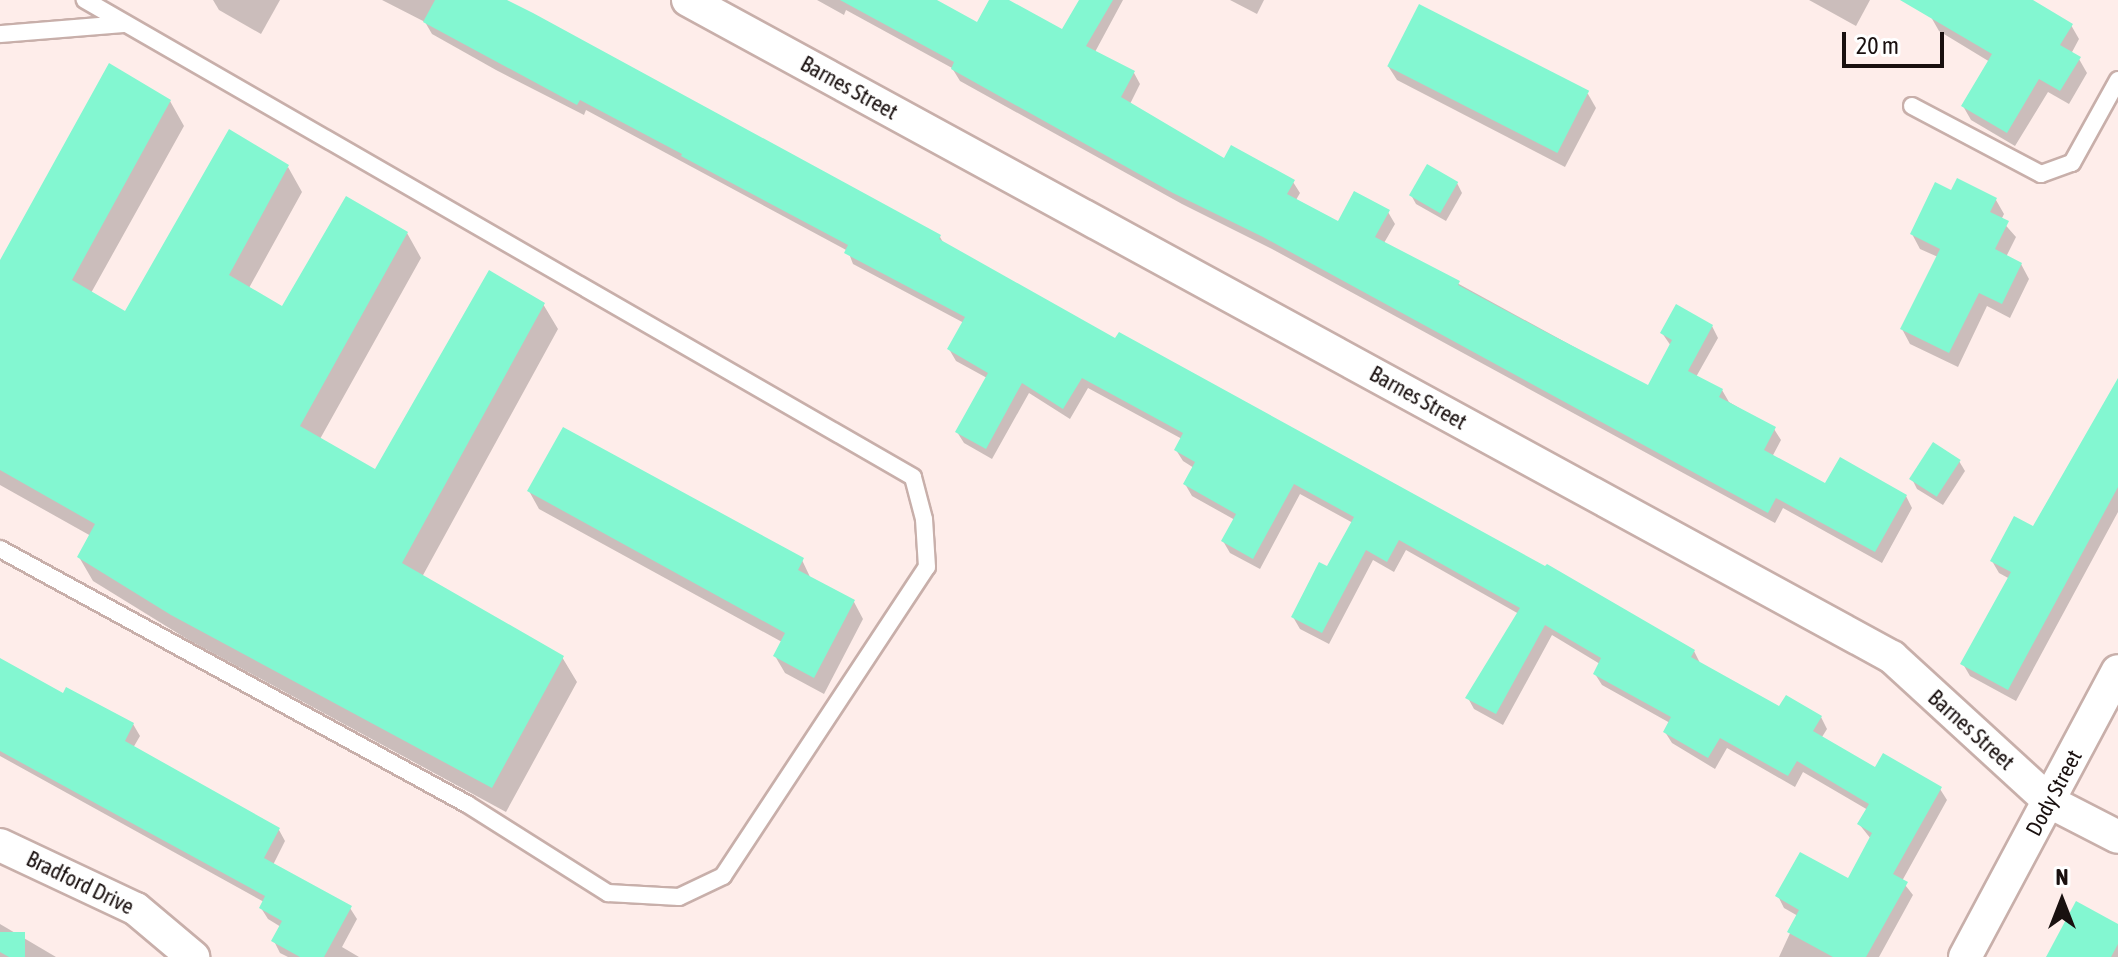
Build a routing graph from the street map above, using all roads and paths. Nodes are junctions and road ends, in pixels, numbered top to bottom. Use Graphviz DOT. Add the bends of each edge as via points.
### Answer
graph roads {
  1 [pos="85,0"];
  2 [pos="688,0"];
  3 [pos="125,24"];
  4 [pos="0,34"];
  5 [pos="2118,80"];
  6 [pos="1912,106"];
  7 [pos="0,549"];
  8 [pos="2118,671"];
  9 [pos="2050,802"];
  10 [pos="2118,837"];
  11 [pos="0,845"];
  12 [pos="193,957"];
  13 [pos="1965,957"];
  1 -- 3 [label="lane"];
  2 -- 9 [label="street, Barnes Street" via="1892,657"];
  3 -- 4 [label="lane"];
  3 -- 7 [label="lane" via="913,477 924,519 927,567 723,876 679,897 608,893 467,804"];
  5 -- 6 [label="lane" via="2072,163 2041,174"];
  8 -- 9 [label="street, Dody Street"];
  9 -- 10 [label="street, Barnes Street"];
  9 -- 13 [label="street, Dody Street"];
  11 -- 12 [label="street, Bradford Drive" via="136,909"];
}
